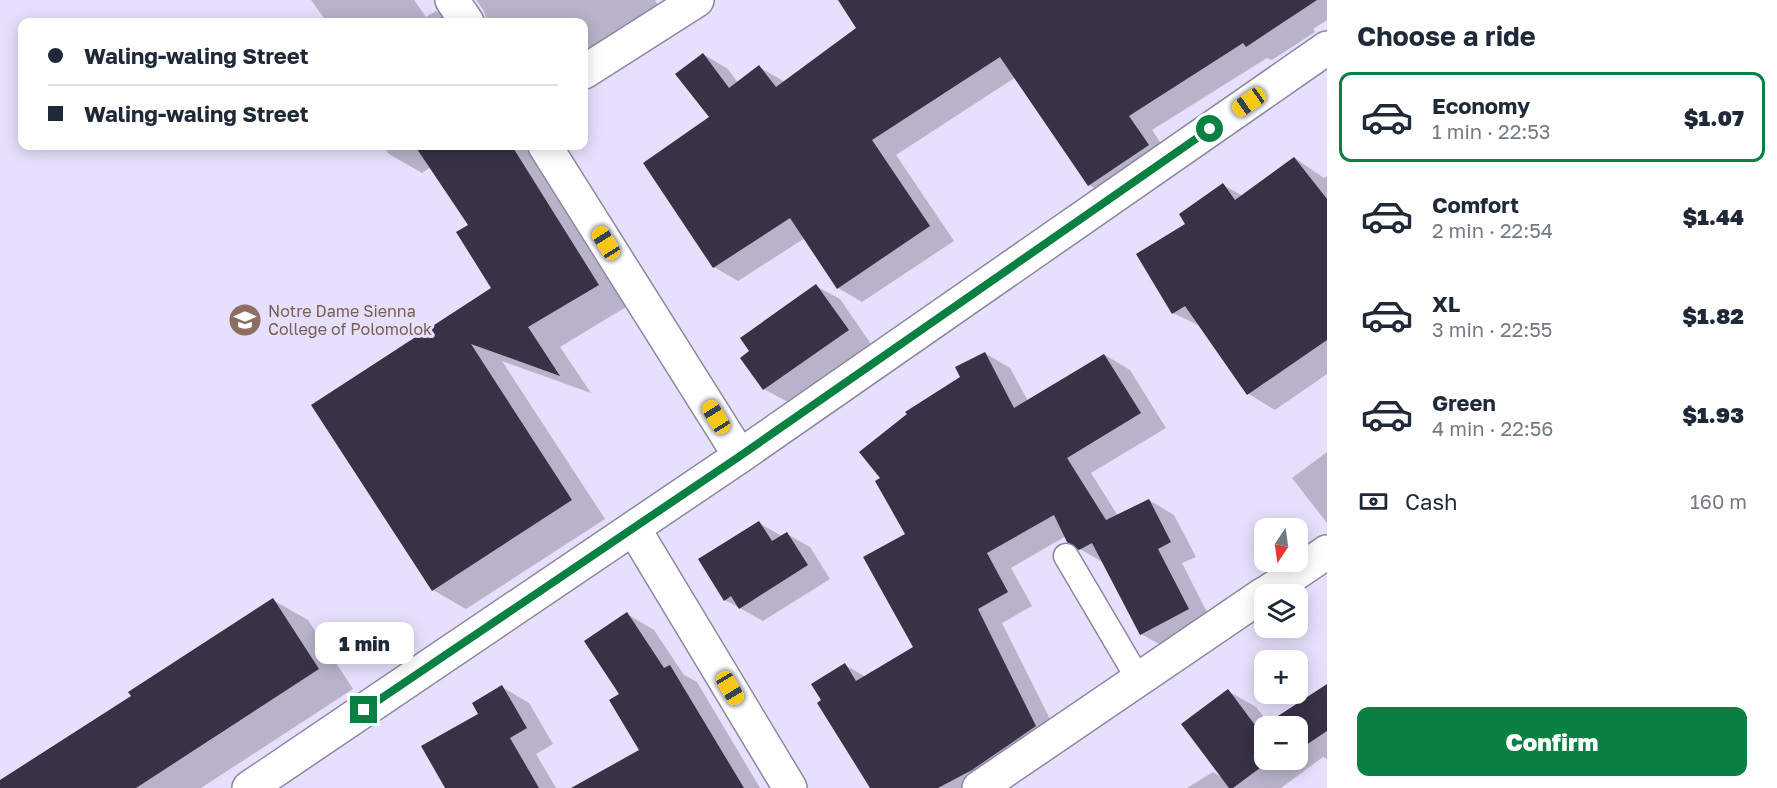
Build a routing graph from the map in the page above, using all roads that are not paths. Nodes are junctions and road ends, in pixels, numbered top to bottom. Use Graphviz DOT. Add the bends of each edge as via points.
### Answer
graph roads {
  1 [pos="452,0"];
  2 [pos="697,0"];
  3 [pos="464,18"];
  4 [pos="1327,48"];
  5 [pos="588,69"];
  6 [pos="548,150"];
  7 [pos="740,456"];
  8 [pos="634,529"];
  9 [pos="1327,552"];
  10 [pos="1066,556"];
  11 [pos="1280,584"];
  12 [pos="1254,602"];
  13 [pos="1139,680"];
  14 [pos="249,788"];
  15 [pos="790,788"];
  16 [pos="979,788"];
  1 -- 3 [label="street"];
  2 -- 5 [label="street"];
  4 -- 7 [label="street"];
  6 -- 7 [label="street"];
  7 -- 8 [label="street"];
  8 -- 14 [label="street"];
  8 -- 15 [label="street"];
  9 -- 11 [label="street"];
  10 -- 13 [label="lane"];
  12 -- 13 [label="street"];
  13 -- 16 [label="street"];
}
